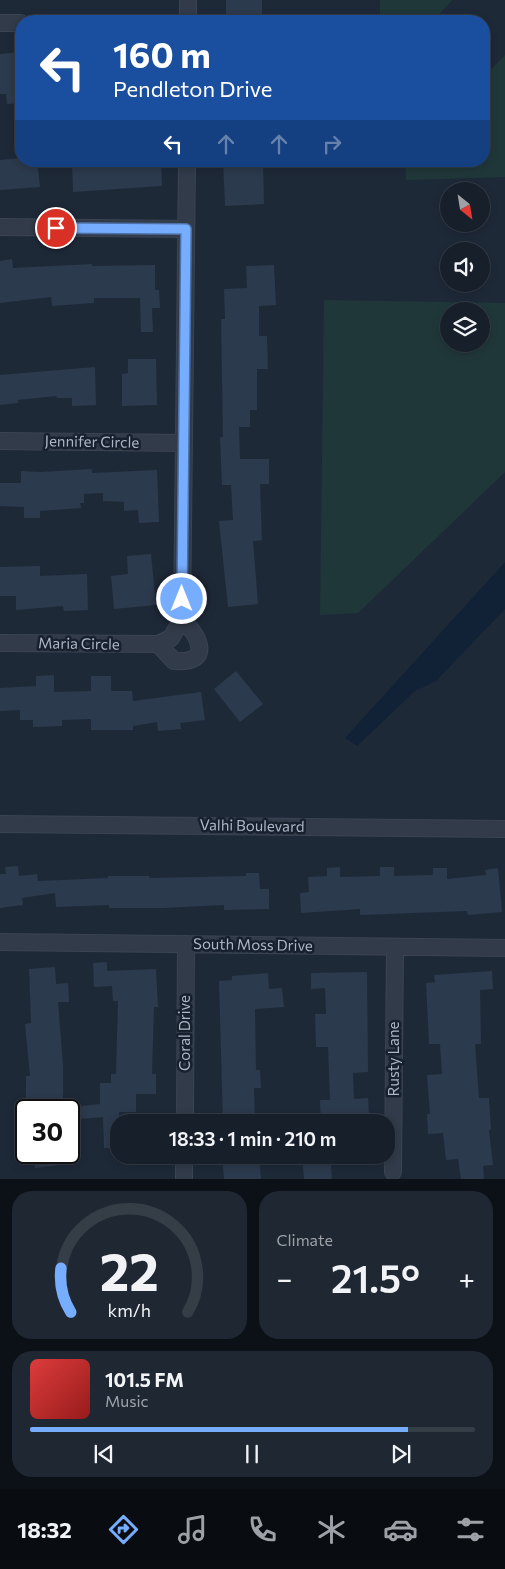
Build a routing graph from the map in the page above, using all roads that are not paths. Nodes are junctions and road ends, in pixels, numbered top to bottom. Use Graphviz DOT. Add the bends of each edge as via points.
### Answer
graph roads {
  1 [pos="188,0"];
  2 [pos="188,15"];
  3 [pos="0,23"];
  4 [pos="15,23"];
  5 [pos="187,167"];
  6 [pos="0,227"];
  7 [pos="186,229"];
  8 [pos="0,441"];
  9 [pos="184,443"];
  10 [pos="182,619"];
  11 [pos="0,643"];
  12 [pos="158,644"];
  13 [pos="0,824"];
  14 [pos="505,829"];
  15 [pos="0,942"];
  16 [pos="186,944"];
  17 [pos="395,947"];
  18 [pos="505,948"];
  19 [pos="184,1114"];
  20 [pos="184,1164"];
  21 [pos="393,1172"];
  22 [pos="184,1179"];
  1 -- 2 [label="street"];
  3 -- 4 [label="street"];
  5 -- 7 [label="street"];
  6 -- 7 [label="street"];
  7 -- 9 [label="street"];
  8 -- 9 [label="street, Jennifer Circle"];
  9 -- 10 [label="street"];
  10 -- 12 [label="street" via="170,638"];
  10 -- 12 [label="street" via="200,641 196,657 186,662 174,661"];
  11 -- 12 [label="street, Maria Circle"];
  13 -- 14 [label="street, Valhi Boulevard"];
  15 -- 16 [label="street, South Moss Drive"];
  16 -- 17 [label="street, South Moss Drive"];
  16 -- 19 [label="street, Coral Drive"];
  17 -- 18 [label="street, South Moss Drive"];
  17 -- 21 [label="street, Rusty Lane"];
  20 -- 22 [label="street"];
}
